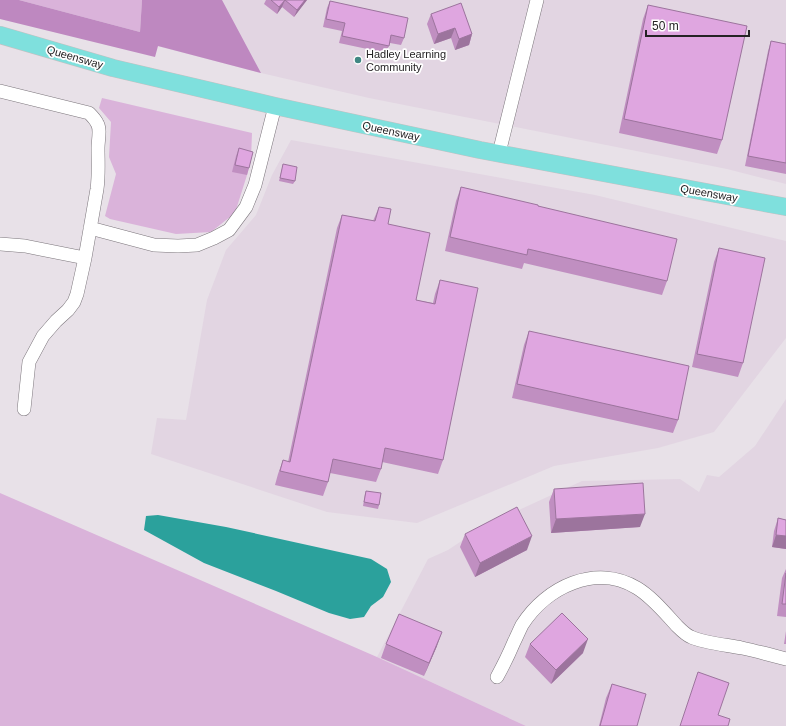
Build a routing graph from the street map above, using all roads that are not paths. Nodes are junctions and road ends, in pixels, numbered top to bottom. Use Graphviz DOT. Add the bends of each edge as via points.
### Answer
graph roads {
  1 [pos="537,0"];
  2 [pos="0,35"];
  3 [pos="0,92"];
  4 [pos="275,106"];
  5 [pos="499,153"];
  6 [pos="786,207"];
  7 [pos="90,228"];
  8 [pos="0,244"];
  9 [pos="85,258"];
  10 [pos="24,409"];
  11 [pos="786,659"];
  12 [pos="497,677"];
  1 -- 5 [label="street"];
  2 -- 4 [label="main road, Queensway" via="113,68"];
  3 -- 7 [label="street" via="89,113 98,123 98,178"];
  4 -- 5 [label="main road, Queensway"];
  4 -- 7 [label="street" via="255,185 246,207 229,230 197,245 178,246 154,244"];
  5 -- 6 [label="main road, Queensway"];
  7 -- 9 [label="street"];
  8 -- 9 [label="street" via="25,246"];
  9 -- 10 [label="street" via="74,302 43,336 29,362"];
  11 -- 12 [label="street" via="690,637 638,588 614,579 595,577 580,580 547,597 522,625"];
}
